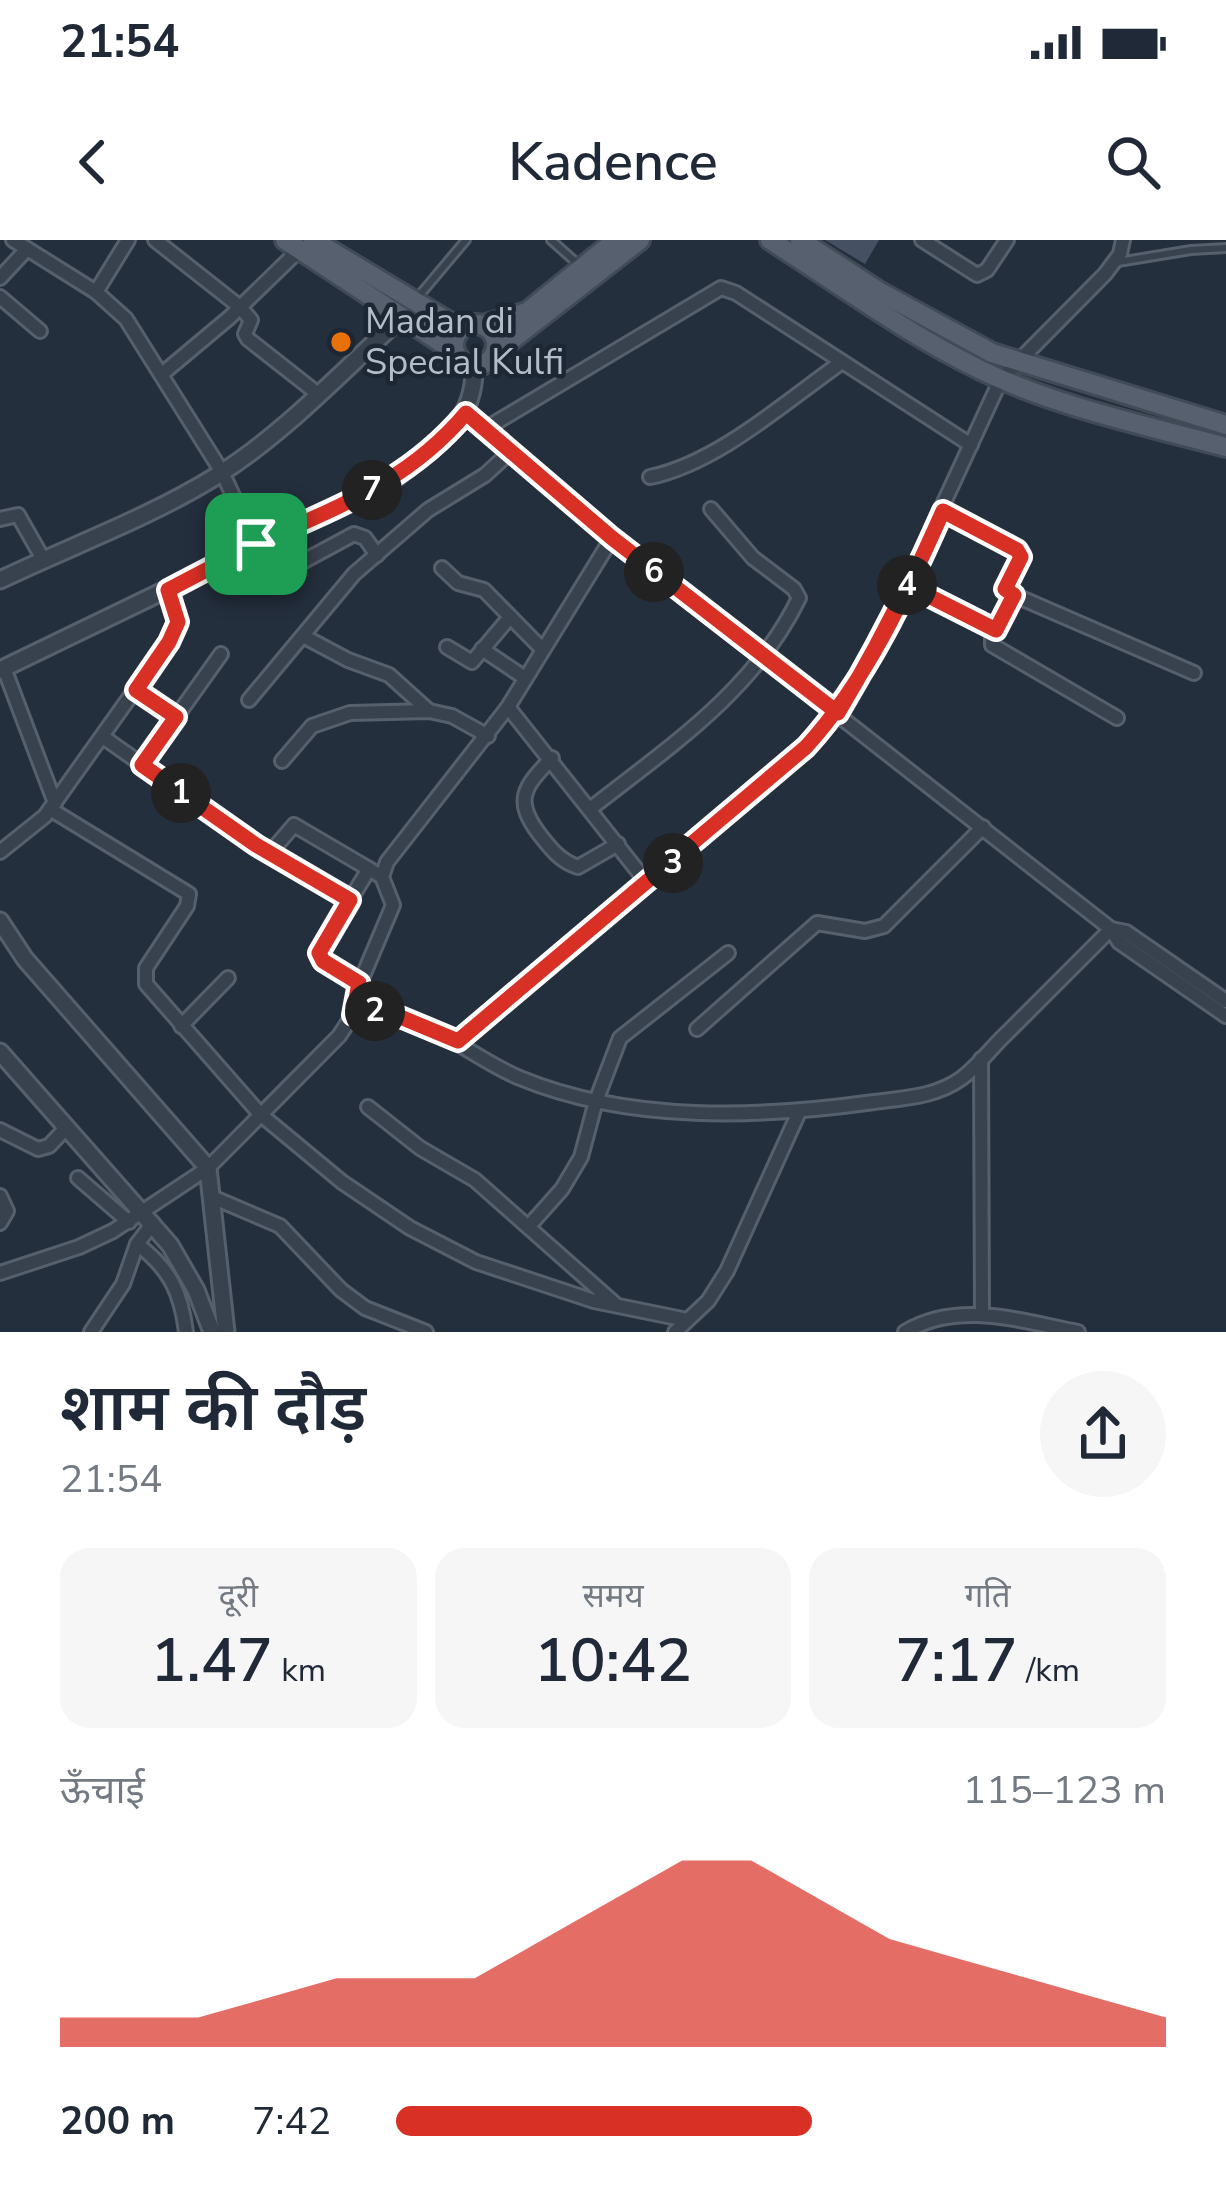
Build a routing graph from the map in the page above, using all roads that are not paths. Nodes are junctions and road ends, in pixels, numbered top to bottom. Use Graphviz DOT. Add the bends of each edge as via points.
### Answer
graph roads {
  1 [pos="13,240"];
  2 [pos="106,240"];
  3 [pos="155,240"];
  4 [pos="466,240"];
  5 [pos="550,240"];
  6 [pos="616,240"];
  7 [pos="640,240"];
  8 [pos="770,240"];
  9 [pos="800,240"];
  10 [pos="922,240"];
  11 [pos="1007,240"];
  12 [pos="1123,240"];
  13 [pos="299,243"];
  14 [pos="124,245"];
  15 [pos="1226,248"];
  16 [pos="27,249"];
  17 [pos="1114,263"];
  18 [pos="582,268"];
  19 [pos="0,278"];
  20 [pos="96,292"];
  21 [pos="0,297"];
  22 [pos="416,301"];
  23 [pos="240,308"];
  24 [pos="402,317"];
  25 [pos="483,325"];
  26 [pos="461,329"];
  27 [pos="40,331"];
  28 [pos="455,352"];
  29 [pos="495,353"];
  30 [pos="1018,360"];
  31 [pos="842,362"];
  32 [pos="474,367"];
  33 [pos="162,374"];
  34 [pos="1000,379"];
  35 [pos="317,394"];
  36 [pos="466,413"];
  37 [pos="1226,425"];
  38 [pos="485,429"];
  39 [pos="971,445"];
  40 [pos="1226,447"];
  41 [pos="511,451"];
  42 [pos="222,472"];
  43 [pos="650,477"];
  44 [pos="711,509"];
  45 [pos="943,511"];
  46 [pos="0,519"];
  47 [pos="612,538"];
  48 [pos="256,544"];
  49 [pos="376,554"];
  50 [pos="43,559"];
  51 [pos="442,568"];
  52 [pos="280,574"];
  53 [pos="0,579"];
  54 [pos="907,585"];
  55 [pos="168,590"];
  56 [pos="1014,595"];
  57 [pos="509,618"];
  58 [pos="996,630"];
  59 [pos="303,636"];
  60 [pos="447,647"];
  61 [pos="482,649"];
  62 [pos="542,649"];
  63 [pos="221,654"];
  64 [pos="761,656"];
  65 [pos="2,669"];
  66 [pos="1194,673"];
  67 [pos="525,677"];
  68 [pos="136,690"];
  69 [pos="249,700"];
  70 [pos="508,707"];
  71 [pos="429,711"];
  72 [pos="838,713"];
  73 [pos="176,717"];
  74 [pos="1117,718"];
  75 [pos="488,736"];
  76 [pos="103,737"];
  77 [pos="552,758"];
  78 [pos="282,761"];
  79 [pos="142,765"];
  80 [pos="52,806"];
  81 [pos="590,808"];
  82 [pos="983,827"];
  83 [pos="618,844"];
  84 [pos="0,852"];
  85 [pos="270,854"];
  86 [pos="369,869"];
  87 [pos="382,877"];
  88 [pos="648,884"];
  89 [pos="350,900"];
  90 [pos="0,921"];
  91 [pos="1111,929"];
  92 [pos="728,952"];
  93 [pos="228,978"];
  94 [pos="359,983"];
  95 [pos="1226,1001"];
  96 [pos="353,1015"];
  97 [pos="1226,1016"];
  98 [pos="181,1026"];
  99 [pos="697,1029"];
  100 [pos="458,1041"];
  101 [pos="0,1052"];
  102 [pos="981,1059"];
  103 [pos="596,1101"];
  104 [pos="368,1107"];
  105 [pos="799,1112"];
  106 [pos="260,1114"];
  107 [pos="67,1127"];
  108 [pos="0,1130"];
  109 [pos="208,1168"];
  110 [pos="78,1178"];
  111 [pos="0,1196"];
  112 [pos="212,1197"];
  113 [pos="142,1219"];
  114 [pos="0,1223"];
  115 [pos="529,1226"];
  116 [pos="137,1244"];
  117 [pos="0,1273"];
  118 [pos="619,1308"];
  119 [pos="226,1310"];
  120 [pos="982,1315"];
  121 [pos="687,1320"];
  122 [pos="209,1325"];
  123 [pos="1023,1327"];
  124 [pos="91,1332"];
  125 [pos="186,1332"];
  126 [pos="226,1332"];
  127 [pos="426,1332"];
  128 [pos="675,1332"];
  129 [pos="905,1332"];
  130 [pos="1078,1332"];
  1 -- 16 [label="street"];
  2 -- 14 [label="street"];
  3 -- 23 [label="street"];
  4 -- 22 [label="lane"];
  5 -- 18 [label="lane"];
  6 -- 18 [label="main road"];
  7 -- 29 [label="main road"];
  8 -- 34 [label="main road"];
  9 -- 30 [label="main road" via="943,327"];
  10 -- 11 [label="street" via="977,275"];
  12 -- 17 [label="street"];
  13 -- 22 [label="main road"];
  13 -- 23 [label="street"];
  13 -- 24 [label="main road"];
  14 -- 20 [label="street"];
  15 -- 17 [label="lane"];
  16 -- 19 [label="street"];
  16 -- 20 [label="street"];
  17 -- 30 [label="street"];
  18 -- 25 [label="main road" via="527,312"];
  20 -- 33 [label="street" via="126,319"];
  21 -- 27 [label="street"];
  22 -- 26 [label="main road"];
  23 -- 33 [label="street"];
  23 -- 35 [label="street" via="251,320 248,339"];
  24 -- 28 [label="main road"];
  24 -- 35 [label="street"];
  25 -- 26 [label="main road"];
  25 -- 29 [label="main road" via="495,336"];
  26 -- 28 [label="main road"];
  28 -- 32 [label="main road"];
  29 -- 32 [label="main road"];
  30 -- 34 [label="street"];
  30 -- 37 [label="main road"];
  31 -- 38 [label="street" via="721,288"];
  31 -- 39 [label="street"];
  31 -- 43 [label="street" via="705,457"];
  32 -- 36 [label="street"];
  33 -- 42 [label="street"];
  34 -- 39 [label="street"];
  34 -- 40 [label="main road"];
  35 -- 42 [label="street"];
  36 -- 38 [label="street"];
  36 -- 48 [label="street" via="393,480"];
  38 -- 41 [label="street"];
  39 -- 45 [label="street"];
  41 -- 47 [label="street"];
  41 -- 49 [label="street"];
  42 -- 48 [label="street"];
  42 -- 50 [label="street"];
  44 -- 64 [label="street" via="797,593"];
  45 -- 54 [label="street"];
  45 -- 56 [label="street" via="1020,554 1005,589"];
  46 -- 50 [label="street" via="18,514"];
  47 -- 62 [label="street"];
  47 -- 64 [label="street"];
  48 -- 55 [label="street"];
  49 -- 52 [label="street" via="354,534"];
  49 -- 59 [label="street"];
  50 -- 53 [label="street"];
  51 -- 57 [label="street" via="484,590"];
  54 -- 58 [label="street"];
  54 -- 72 [label="street"];
  55 -- 65 [label="street"];
  55 -- 68 [label="street" via="178,622"];
  56 -- 58 [label="street"];
  56 -- 66 [label="street"];
  57 -- 61 [label="street"];
  57 -- 62 [label="street"];
  58 -- 74 [label="street" via="994,647"];
  59 -- 69 [label="street"];
  59 -- 71 [label="street" via="389,675"];
  60 -- 61 [label="street" via="472,662"];
  61 -- 67 [label="street"];
  62 -- 67 [label="street"];
  63 -- 73 [label="street"];
  64 -- 72 [label="street"];
  64 -- 81 [label="street" via="717,710"];
  65 -- 80 [label="street"];
  67 -- 70 [label="street"];
  68 -- 73 [label="street"];
  68 -- 76 [label="street"];
  70 -- 75 [label="street"];
  70 -- 77 [label="street"];
  71 -- 75 [label="street"];
  71 -- 78 [label="street" via="319,722"];
  72 -- 82 [label="street"];
  72 -- 88 [label="street"];
  73 -- 79 [label="street"];
  75 -- 87 [label="street"];
  76 -- 79 [label="street"];
  76 -- 80 [label="street"];
  77 -- 81 [label="street"];
  77 -- 83 [label="street" via="524,798 540,835 578,868"];
  79 -- 85 [label="street"];
  80 -- 84 [label="street"];
  80 -- 98 [label="street" via="189,894 144,976"];
  81 -- 83 [label="street"];
  82 -- 91 [label="street"];
  82 -- 99 [label="street" via="884,926 865,931 817,922"];
  83 -- 88 [label="street"];
  85 -- 86 [label="street" via="293,825"];
  85 -- 89 [label="street"];
  86 -- 87 [label="street"];
  86 -- 89 [label="street"];
  87 -- 94 [label="street" via="393,905"];
  88 -- 100 [label="street"];
  89 -- 94 [label="street" via="319,953"];
  90 -- 109 [label="street"];
  91 -- 95 [label="street"];
  91 -- 97 [label="street"];
  91 -- 102 [label="street"];
  92 -- 103 [label="street" via="620,1037"];
  93 -- 98 [label="street"];
  94 -- 96 [label="street"];
  96 -- 100 [label="street" via="386,1011"];
  96 -- 106 [label="street"];
  98 -- 106 [label="street"];
  100 -- 103 [label="street" via="513,1075"];
  101 -- 107 [label="street"];
  102 -- 105 [label="street" via="961,1079 921,1096"];
  102 -- 120 [label="street"];
  103 -- 105 [label="street"];
  103 -- 115 [label="street" via="574,1171"];
  104 -- 115 [label="street"];
  105 -- 121 [label="street" via="727,1271"];
  106 -- 109 [label="street"];
  106 -- 118 [label="street" via="372,1204 440,1246"];
  107 -- 108 [label="street" via="38,1149"];
  107 -- 113 [label="street"];
  109 -- 112 [label="street"];
  109 -- 113 [label="street"];
  110 -- 113 [label="street"];
  111 -- 114 [label="street" via="7,1216"];
  112 -- 119 [label="street"];
  112 -- 127 [label="street" via="280,1226 365,1308"];
  113 -- 116 [label="street"];
  113 -- 117 [label="street"];
  113 -- 122 [label="street" via="183,1263"];
  115 -- 118 [label="street"];
  116 -- 124 [label="street" via="123,1284"];
  116 -- 125 [label="street" via="175,1282"];
  118 -- 121 [label="street"];
  119 -- 122 [label="street"];
  119 -- 126 [label="street"];
  120 -- 123 [label="street"];
  120 -- 129 [label="street" via="927,1319"];
  121 -- 128 [label="street"];
  123 -- 130 [label="street"];
}
